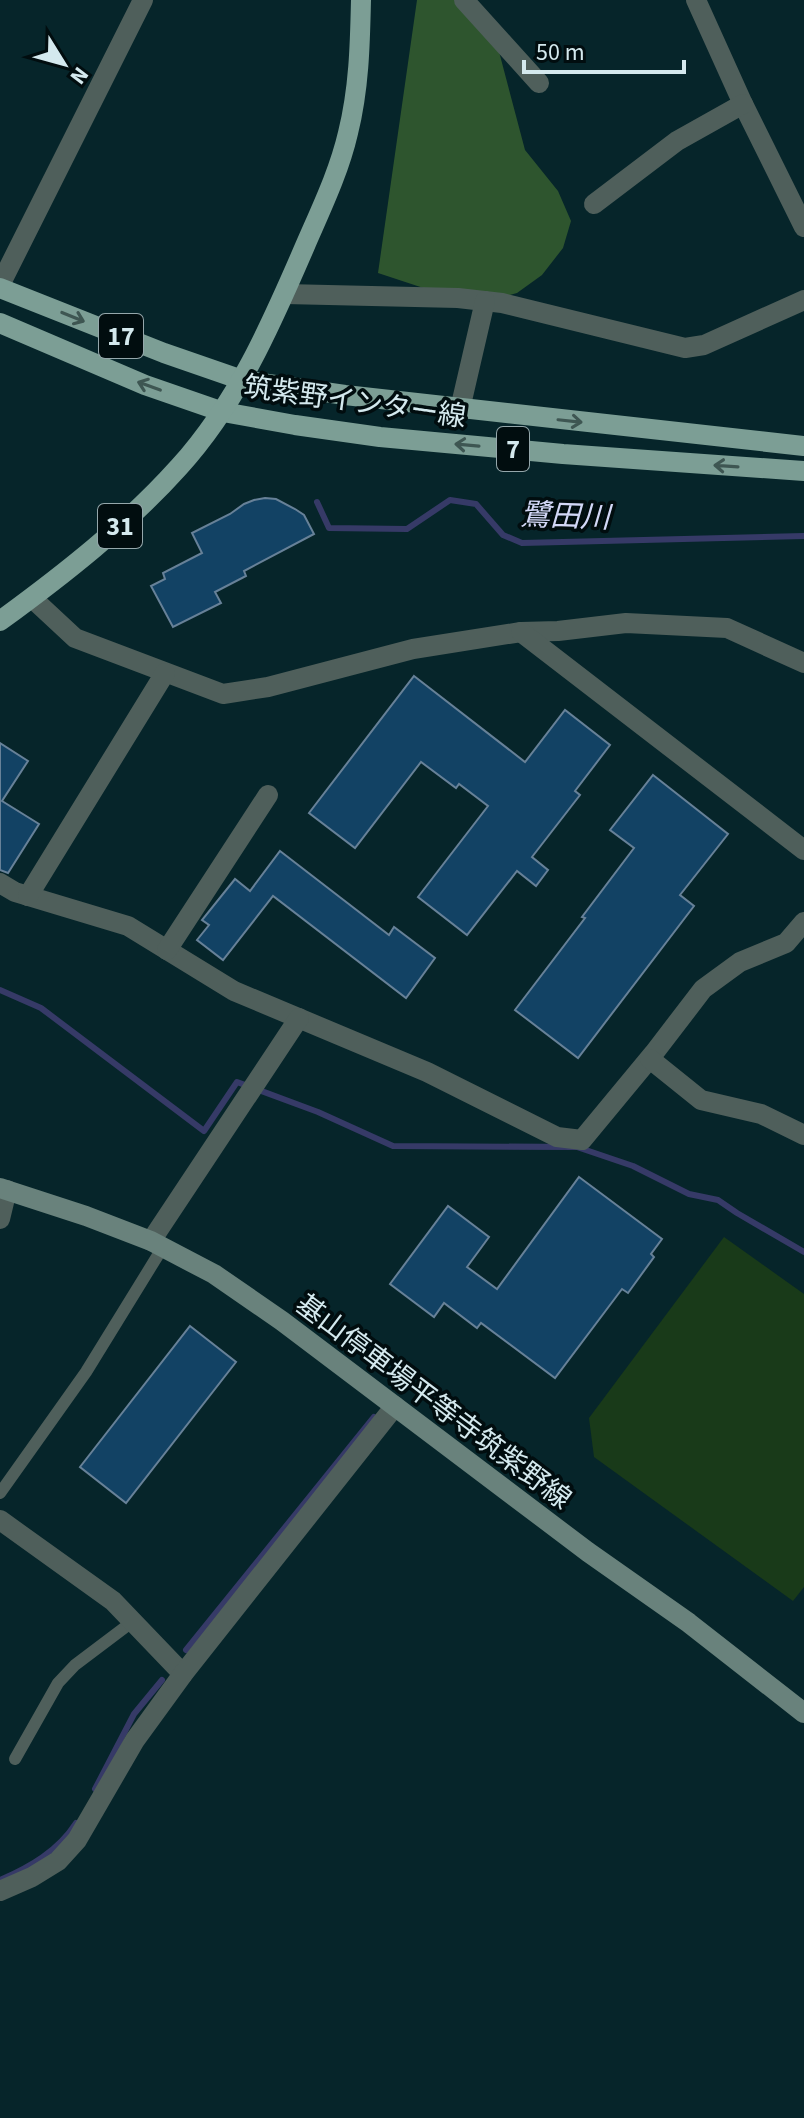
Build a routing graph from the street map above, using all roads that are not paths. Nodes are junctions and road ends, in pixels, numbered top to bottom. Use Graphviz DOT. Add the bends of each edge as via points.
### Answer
graph roads {
  1 [pos="143,0"];
  2 [pos="361,0"];
  3 [pos="464,0"];
  4 [pos="696,0"];
  5 [pos="539,83"];
  6 [pos="743,104"];
  7 [pos="594,204"];
  8 [pos="804,227"];
  9 [pos="0,287"];
  10 [pos="285,294"];
  11 [pos="804,300"];
  12 [pos="485,301"];
  13 [pos="0,323"];
  14 [pos="242,380"];
  15 [pos="460,409"];
  16 [pos="223,412"];
  17 [pos="804,446"];
  18 [pos="804,471"];
  19 [pos="32,598"];
  20 [pos="0,621"];
  21 [pos="521,632"];
  22 [pos="804,663"];
  23 [pos="165,673"];
  24 [pos="268,795"];
  25 [pos="804,850"];
  26 [pos="0,883"];
  27 [pos="28,896"];
  28 [pos="804,922"];
  29 [pos="167,950"];
  30 [pos="299,1018"];
  31 [pos="650,1059"];
  32 [pos="804,1135"];
  33 [pos="4,1189"];
  34 [pos="0,1219"];
  35 [pos="157,1244"];
  36 [pos="395,1406"];
  37 [pos="0,1493"];
  38 [pos="0,1520"];
  39 [pos="132,1622"];
  40 [pos="183,1674"];
  41 [pos="804,1713"];
  42 [pos="15,1759"];
  43 [pos="0,1891"];
  1 -- 9 [label="street"];
  2 -- 10 [label="main road, 筑紫野インター線" via="359,71 348,134"];
  3 -- 5 [label="street"];
  4 -- 6 [label="street"];
  6 -- 7 [label="street" via="677,141"];
  6 -- 8 [label="street"];
  9 -- 14 [label="main road, 17, one-way"];
  10 -- 12 [label="street"];
  10 -- 14 [label="main road, 筑紫野インター線"];
  11 -- 12 [label="street" via="704,345 685,348"];
  12 -- 15 [label="street"];
  16 -- 13 [label="main road, 17, one-way"];
  14 -- 15 [label="main road, 筑紫野インター線 / 7"];
  14 -- 16 [label="main road, 筑紫野インター線"];
  15 -- 17 [label="main road, 筑紫野インター線 / 7, one-way"];
  18 -- 16 [label="main road, 筑紫野インター線 / 7, one-way" via="395,438"];
  16 -- 19 [label="main road, 31" via="179,467 113,532"];
  19 -- 20 [label="main road, 31"];
  19 -- 23 [label="street" via="75,638"];
  21 -- 22 [label="street" via="626,623 727,628"];
  21 -- 23 [label="street" via="413,649 223,694"];
  21 -- 25 [label="street"];
  23 -- 27 [label="street"];
  24 -- 29 [label="street"];
  26 -- 27 [label="street"];
  27 -- 29 [label="street" via="128,926"];
  28 -- 31 [label="street" via="786,943 740,962 703,989"];
  29 -- 30 [label="street" via="234,991"];
  30 -- 31 [label="street" via="427,1072 557,1137 582,1140"];
  30 -- 35 [label="street"];
  31 -- 32 [label="street" via="701,1100 761,1114"];
  33 -- 34 [label="street"];
  33 -- 35 [label="main road, 基山停車場平等寺筑紫野線"];
  35 -- 36 [label="main road, 基山停車場平等寺筑紫野線" via="214,1274"];
  35 -- 37 [label="lane" via="86,1372"];
  36 -- 40 [label="street"];
  36 -- 41 [label="main road, 基山停車場平等寺筑紫野線"];
  38 -- 39 [label="street" via="113,1601"];
  39 -- 40 [label="street"];
  39 -- 42 [label="lane" via="58,1683"];
  40 -- 43 [label="street" via="135,1740 77,1840 58,1861"];
}
